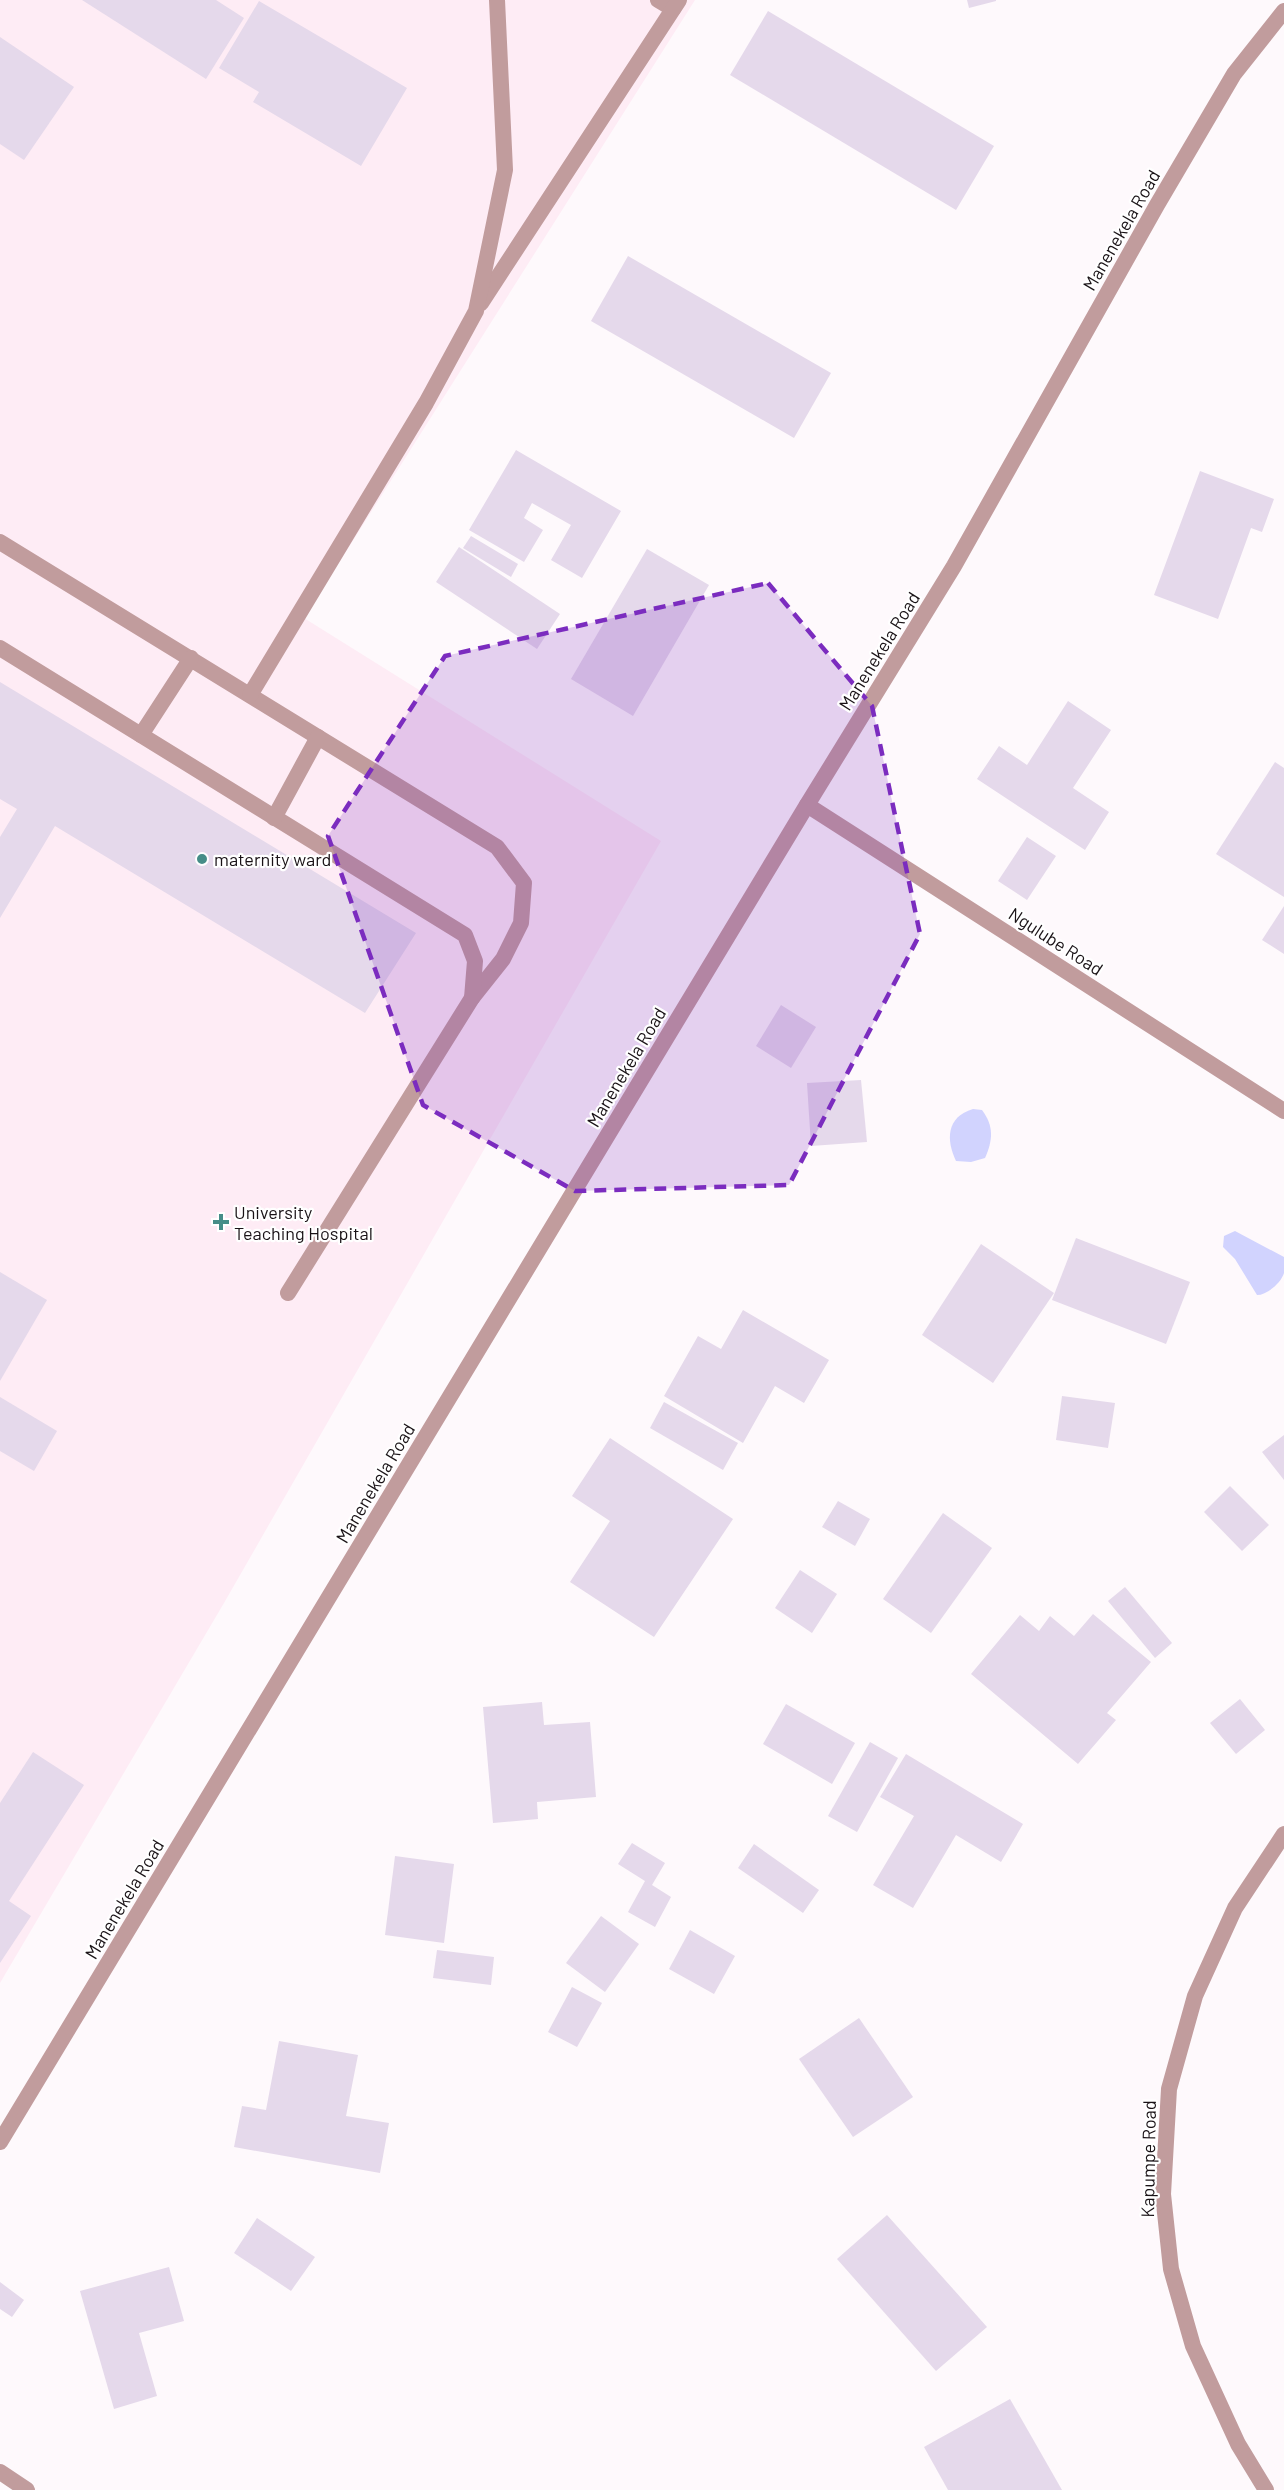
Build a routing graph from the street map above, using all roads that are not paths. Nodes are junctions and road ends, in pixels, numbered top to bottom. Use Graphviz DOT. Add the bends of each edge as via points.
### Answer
graph roads {
  1 [pos="497,0"];
  2 [pos="658,0"];
  3 [pos="676,4"];
  4 [pos="1284,11"];
  5 [pos="476,310"];
  6 [pos="0,542"];
  7 [pos="0,648"];
  8 [pos="191,658"];
  9 [pos="250,695"];
  10 [pos="141,735"];
  11 [pos="318,737"];
  12 [pos="807,805"];
  13 [pos="274,818"];
  14 [pos="472,998"];
  15 [pos="1284,1111"];
  16 [pos="288,1293"];
  17 [pos="1284,1834"];
  18 [pos="0,2142"];
  19 [pos="0,2472"];
  20 [pos="27,2490"];
  21 [pos="1266,2490"];
  1 -- 5 [label="street" via="505,170"];
  2 -- 3 [label="street"];
  3 -- 5 [label="street"];
  4 -- 12 [label="street, Manenekela Road" via="1234,74 954,566"];
  5 -- 9 [label="street" via="426,403"];
  6 -- 8 [label="street"];
  7 -- 10 [label="street"];
  8 -- 9 [label="street"];
  8 -- 10 [label="street"];
  9 -- 11 [label="street"];
  10 -- 13 [label="street"];
  11 -- 13 [label="street"];
  11 -- 14 [label="street" via="497,847 524,883 521,923 503,959"];
  12 -- 15 [label="street, Ngulube Road"];
  12 -- 18 [label="street, Manenekela Road"];
  13 -- 14 [label="street" via="465,935 475,961"];
  14 -- 16 [label="street"];
  17 -- 21 [label="street, Kapumpe Road" via="1235,1908 1195,1996 1169,2089 1163,2194 1171,2269 1193,2346 1238,2444"];
  19 -- 20 [label="street"];
}
